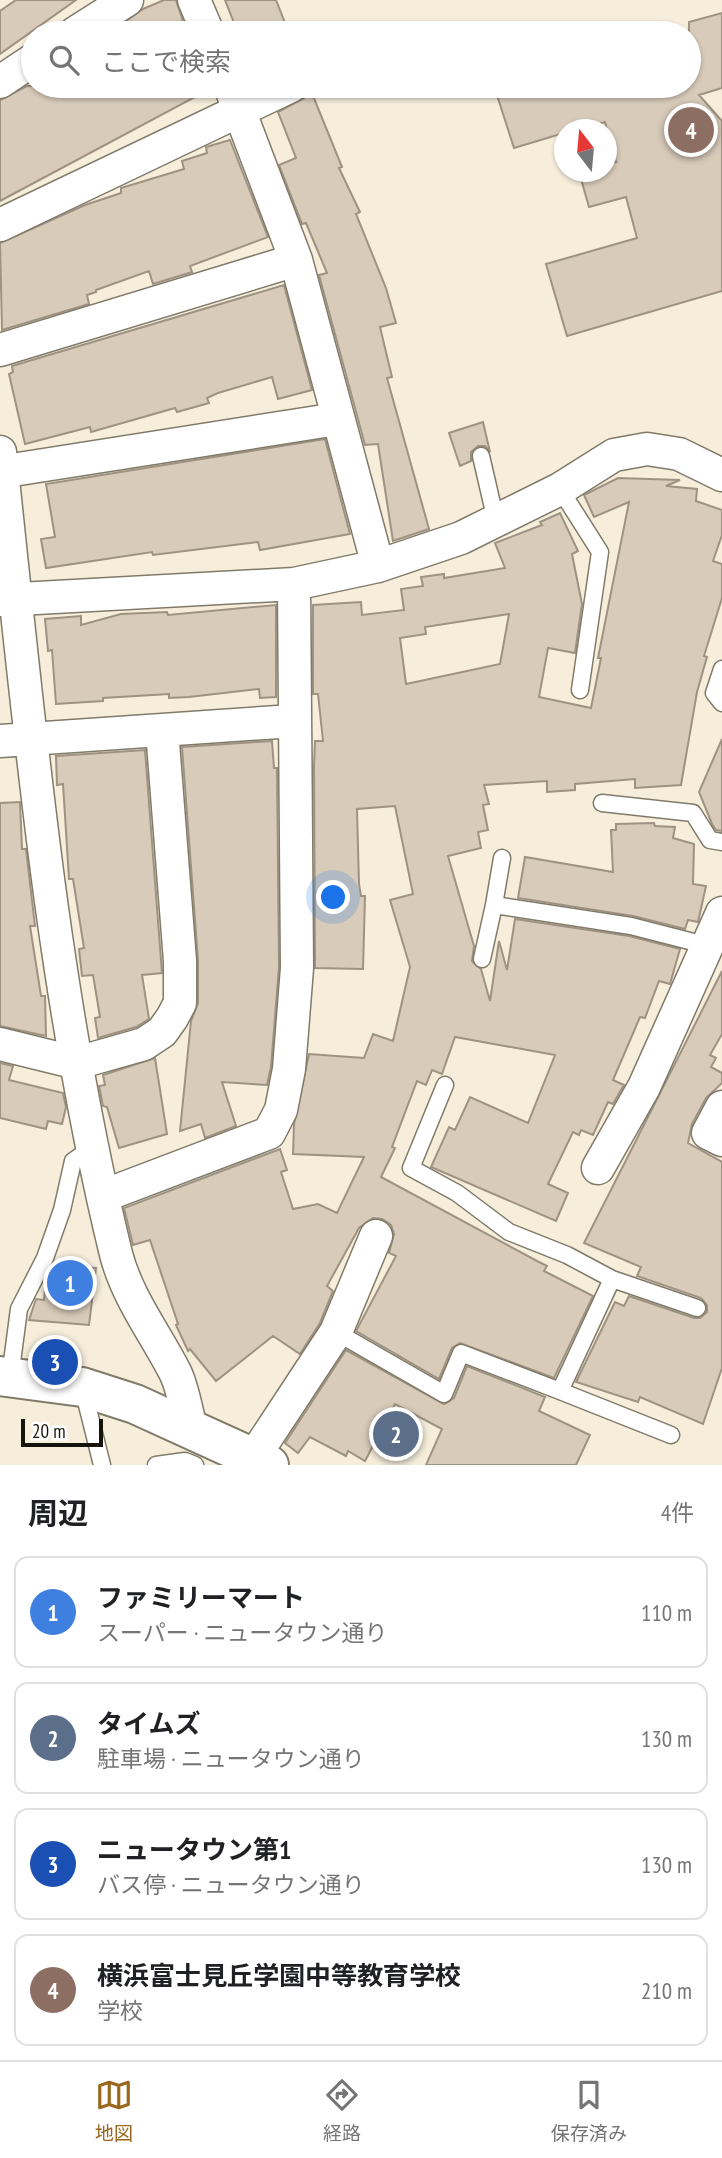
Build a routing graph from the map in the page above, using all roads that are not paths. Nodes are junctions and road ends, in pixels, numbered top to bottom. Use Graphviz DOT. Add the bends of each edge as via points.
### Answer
graph roads {
  1 [pos="127,0"];
  2 [pos="194,0"];
  3 [pos="94,21"];
  4 [pos="203,21"];
  5 [pos="21,68"];
  6 [pos="0,82"];
  7 [pos="235,98"];
  8 [pos="0,225"];
  9 [pos="296,260"];
  10 [pos="0,350"];
  11 [pos="337,419"];
  12 [pos="481,456"];
  13 [pos="1,465"];
  14 [pos="722,475"];
  15 [pos="560,489"];
  16 [pos="496,521"];
  17 [pos="378,566"];
  18 [pos="294,584"];
  19 [pos="7,599"];
  20 [pos="722,668"];
  21 [pos="580,690"];
  22 [pos="722,702"];
  23 [pos="293,721"];
  24 [pos="162,730"];
  25 [pos="32,739"];
  26 [pos="0,741"];
  27 [pos="602,803"];
  28 [pos="722,842"];
  29 [pos="502,858"];
  30 [pos="494,905"];
  31 [pos="722,913"];
  32 [pos="709,946"];
  33 [pos="482,958"];
  34 [pos="0,1044"];
  35 [pos="77,1063"];
  36 [pos="445,1085"];
  37 [pos="722,1107"];
  38 [pos="722,1140"];
  39 [pos="93,1147"];
  40 [pos="598,1168"];
  41 [pos="103,1196"];
  42 [pos="376,1237"];
  43 [pos="612,1279"];
  44 [pos="697,1308"];
  45 [pos="336,1332"];
  46 [pos="5,1376"];
  47 [pos="82,1387"];
  48 [pos="560,1391"];
  49 [pos="191,1428"];
  50 [pos="671,1435"];
  51 [pos="261,1461"];
  52 [pos="102,1465"];
  53 [pos="156,1465"];
  54 [pos="195,1465"];
  1 -- 3 [label="street"];
  2 -- 4 [label="street"];
  5 -- 6 [label="street"];
  7 -- 8 [label="street"];
  7 -- 9 [label="street"];
  9 -- 10 [label="street"];
  9 -- 11 [label="street"];
  11 -- 13 [label="street"];
  11 -- 17 [label="street"];
  12 -- 16 [label="lane"];
  13 -- 19 [label="street"];
  14 -- 15 [label="street" via="679,454 647,449 614,455"];
  15 -- 16 [label="street"];
  15 -- 21 [label="lane" via="600,552"];
  16 -- 17 [label="street"];
  17 -- 18 [label="street"];
  18 -- 19 [label="street"];
  18 -- 23 [label="street"];
  19 -- 25 [label="street"];
  20 -- 22 [label="lane" via="714,693"];
  23 -- 24 [label="street"];
  23 -- 41 [label="street" via="297,968 281,1110 269,1133"];
  24 -- 25 [label="street"];
  24 -- 35 [label="street" via="180,1003 162,1032 144,1044"];
  25 -- 26 [label="street"];
  25 -- 35 [label="street"];
  27 -- 28 [label="lane" via="693,813 710,840"];
  29 -- 30 [label="lane"];
  30 -- 32 [label="lane" via="631,926"];
  30 -- 33 [label="lane"];
  31 -- 32 [label="street"];
  32 -- 40 [label="street" via="644,1087"];
  34 -- 35 [label="street"];
  35 -- 39 [label="street"];
  36 -- 43 [label="lane" via="411,1168 509,1232"];
  37 -- 38 [label="street" via="708,1133"];
  39 -- 41 [label="street"];
  39 -- 46 [label="lane" via="73,1161 45,1258 19,1309"];
  41 -- 49 [label="street" via="117,1258 134,1300 176,1374"];
  42 -- 45 [label="street"];
  43 -- 44 [label="lane"];
  43 -- 48 [label="lane"];
  45 -- 48 [label="lane" via="444,1394 461,1353"];
  45 -- 51 [label="street"];
  46 -- 47 [label="street"];
  47 -- 49 [label="street"];
  47 -- 52 [label="lane"];
  48 -- 50 [label="lane"];
  49 -- 51 [label="street"];
  53 -- 54 [label="lane" via="185,1461"];
}
